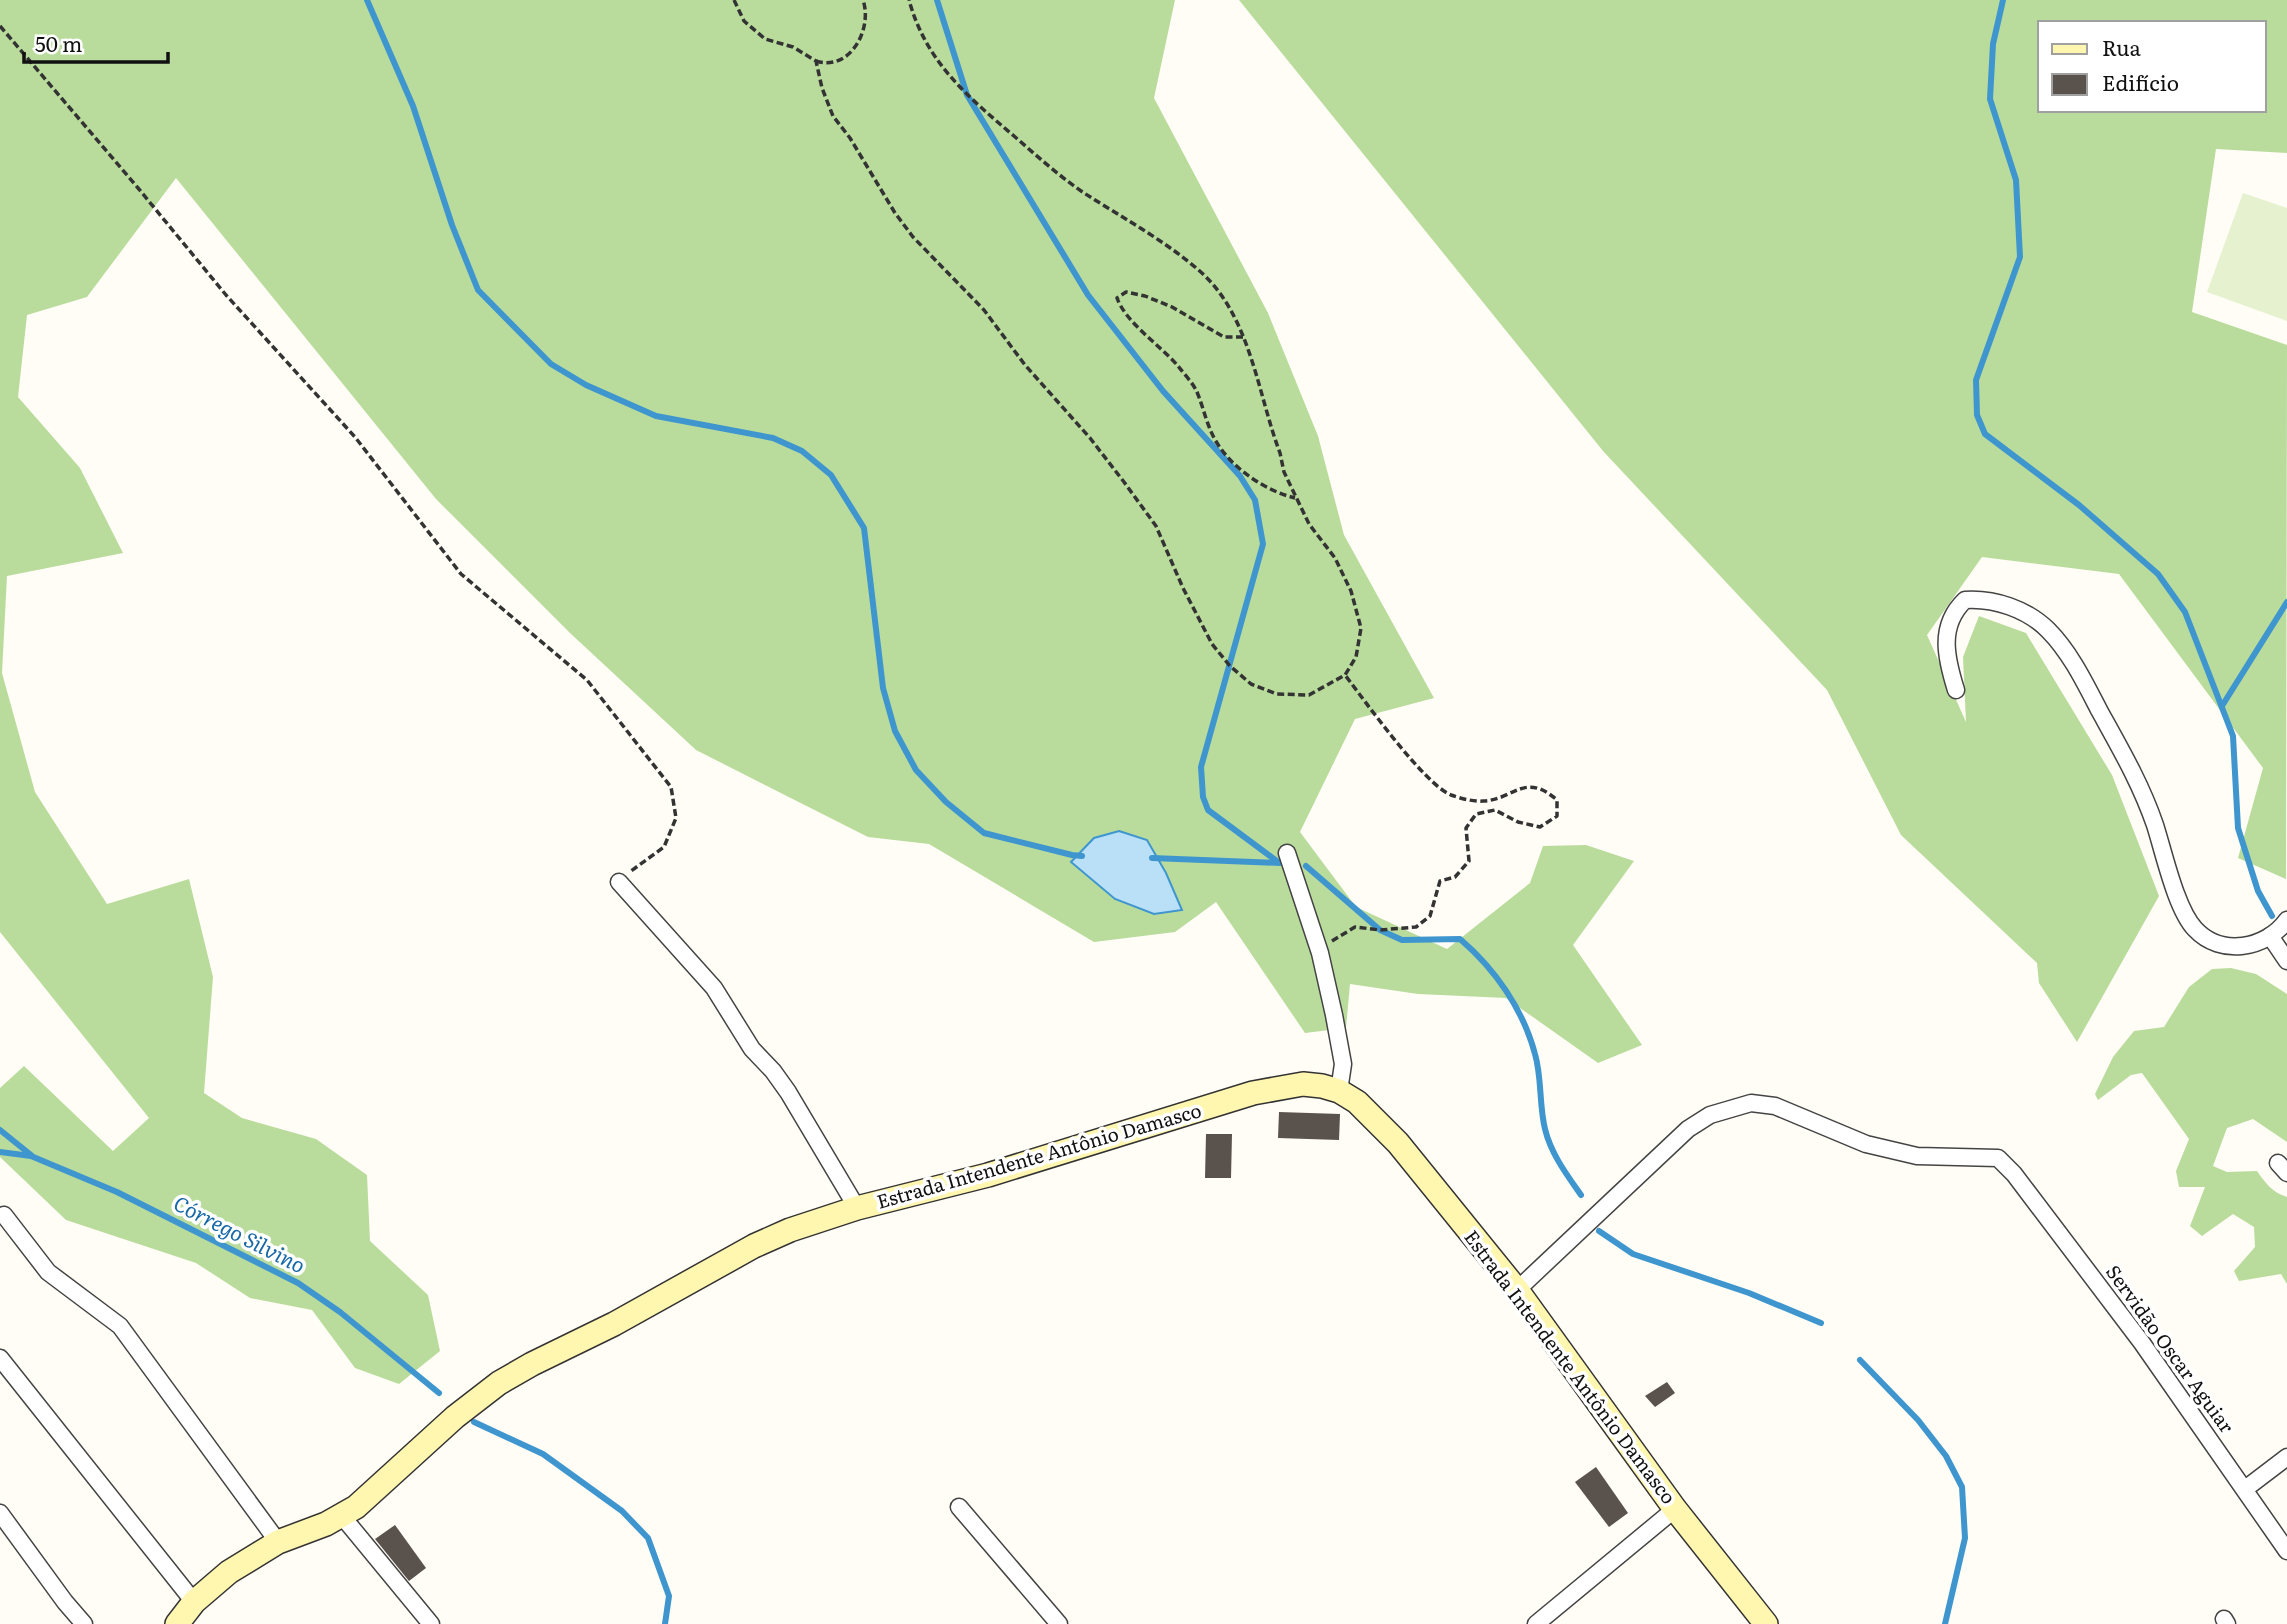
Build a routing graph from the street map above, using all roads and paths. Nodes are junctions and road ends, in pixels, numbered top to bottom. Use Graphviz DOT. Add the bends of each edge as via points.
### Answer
graph roads {
  1 [pos="734,0"];
  2 [pos="863,0"];
  3 [pos="909,0"];
  4 [pos="0,26"];
  5 [pos="816,61"];
  6 [pos="1243,337"];
  7 [pos="1295,498"];
  8 [pos="1345,675"];
  9 [pos="1956,690"];
  10 [pos="1287,853"];
  11 [pos="619,882"];
  12 [pos="2287,919"];
  13 [pos="2270,936"];
  14 [pos="1320,953"];
  15 [pos="2287,961"];
  16 [pos="1339,1091"];
  17 [pos="857,1208"];
  18 [pos="4,1215"];
  19 [pos="1517,1290"];
  20 [pos="0,1358"];
  21 [pos="2287,1457"];
  22 [pos="2245,1489"];
  23 [pos="959,1507"];
  24 [pos="1675,1509"];
  25 [pos="0,1513"];
  26 [pos="342,1516"];
  27 [pos="278,1542"];
  28 [pos="2287,1551"];
  29 [pos="194,1602"];
  30 [pos="84,1624"];
  31 [pos="177,1624"];
  32 [pos="431,1624"];
  33 [pos="1059,1624"];
  34 [pos="1536,1624"];
  35 [pos="1766,1624"];
  1 -- 5 [label="path" via="744,21 765,39 793,47"];
  2 -- 5 [label="path" via="862,34 846,58 828,65"];
  3 -- 6 [label="path" via="918,29 947,75 1062,178 1204,275 1231,311"];
  4 -- 11 [label="path" via="226,295 355,437 460,574 587,680 671,787 676,818 664,847"];
  5 -- 8 [label="path" via="833,116 895,213 984,310 1124,482 1156,526 1200,622 1230,666 1251,684 1277,694 1309,695"];
  6 -- 7 [label="path"];
  6 -- 7 [label="path" via="1224,338 1145,296 1126,292 1117,298 1196,390 1217,443 1235,465 1282,495"];
  7 -- 8 [label="path" via="1351,591 1361,628 1356,657"];
  8 -- 14 [label="path" via="1411,758 1450,794 1482,801 1522,788 1544,789 1557,800 1557,816 1540,827 1494,810 1476,814 1465,828 1469,861 1455,877 1440,881 1430,916 1416,927 1355,927"];
  9 -- 13 [label="street" via="1947,660 1947,636 1954,612 1965,600 1983,599 2016,609 2047,629 2083,679 2131,769 2183,911 2194,928 2209,940 2232,947 2254,945"];
  10 -- 14 [label="street"];
  11 -- 17 [label="street" via="714,988 752,1049 788,1092"];
  12 -- 13 [label="street"];
  13 -- 15 [label="street"];
  14 -- 16 [label="street" via="1341,1044"];
  16 -- 17 [label="main road, Estrada Intendente Antônio Damasco" via="1303,1084 1253,1093 988,1175"];
  16 -- 19 [label="main road, Estrada Intendente Antônio Damasco" via="1364,1108 1398,1143"];
  17 -- 26 [label="main road, Estrada Intendente Antônio Damasco" via="754,1246 516,1373 455,1417"];
  18 -- 27 [label="street" via="48,1272 120,1326"];
  19 -- 22 [label="street, Servidão Oscar Aguiar" via="1688,1129 1729,1108 1751,1103 1774,1106 1866,1144 1917,1156 1998,1158 2142,1343"];
  19 -- 24 [label="main road, Estrada Intendente Antônio Damasco"];
  20 -- 29 [label="street"];
  21 -- 22 [label="street"];
  22 -- 28 [label="street, Servidão Oscar Aguiar"];
  23 -- 33 [label="street"];
  24 -- 34 [label="street"];
  24 -- 35 [label="main road, Estrada Intendente Antônio Damasco"];
  25 -- 30 [label="street"];
  26 -- 27 [label="main road, Estrada Intendente Antônio Damasco"];
  26 -- 32 [label="street"];
  27 -- 29 [label="main road, Estrada Intendente Antônio Damasco" via="229,1572"];
  29 -- 31 [label="main road, Estrada Intendente Antônio Damasco"];
}
